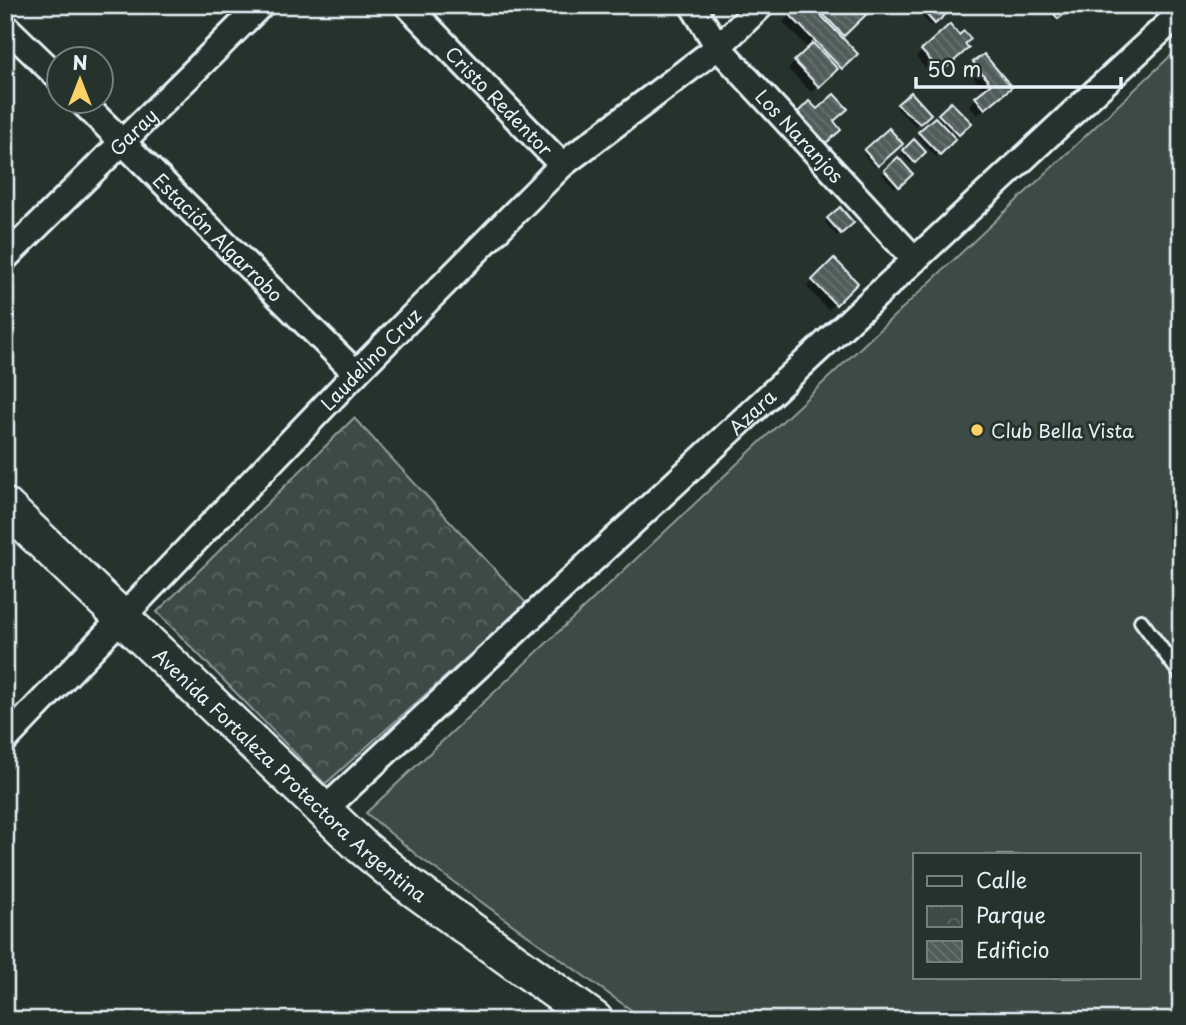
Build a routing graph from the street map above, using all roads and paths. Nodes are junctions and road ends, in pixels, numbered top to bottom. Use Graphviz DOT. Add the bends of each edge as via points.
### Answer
graph roads {
  1 [pos="261,5"];
  2 [pos="407,5"];
  3 [pos="692,5"];
  4 [pos="762,5"];
  5 [pos="1181,12"];
  6 [pos="5,26"];
  7 [pos="718,47"];
  8 [pos="46,66"];
  9 [pos="96,116"];
  10 [pos="122,141"];
  11 [pos="562,165"];
  12 [pos="5,258"];
  13 [pos="915,260"];
  14 [pos="356,373"];
  15 [pos="5,506"];
  16 [pos="123,618"];
  17 [pos="1141,621"];
  18 [pos="1181,675"];
  19 [pos="5,740"];
  20 [pos="323,811"];
  21 [pos="595,1020"];
  1 -- 10 [label="street, Garay"];
  2 -- 11 [label="street, Cristo Redentor"];
  3 -- 7 [label="street, Los Naranjos"];
  4 -- 7 [label="street, Laudelino Cruz"];
  5 -- 13 [label="street, Azara"];
  6 -- 8 [label="street"];
  7 -- 11 [label="street, Laudelino Cruz"];
  7 -- 13 [label="street, Los Naranjos"];
  9 -- 10 [label="street, Estación Algarrobo"];
  10 -- 12 [label="street, Garay"];
  10 -- 14 [label="street, Estación Algarrobo"];
  11 -- 14 [label="street, Laudelino Cruz"];
  13 -- 20 [label="street, Azara"];
  14 -- 16 [label="street, Laudelino Cruz"];
  15 -- 16 [label="main road, Avenida Fortaleza Protectora Argentina"];
  16 -- 19 [label="street, Laudelino Cruz"];
  16 -- 20 [label="main road, Avenida Fortaleza Protectora Argentina"];
  17 -- 18 [label="lane"];
  20 -- 21 [label="main road, Avenida Fortaleza Protectora Argentina" via="407,884"];
}
